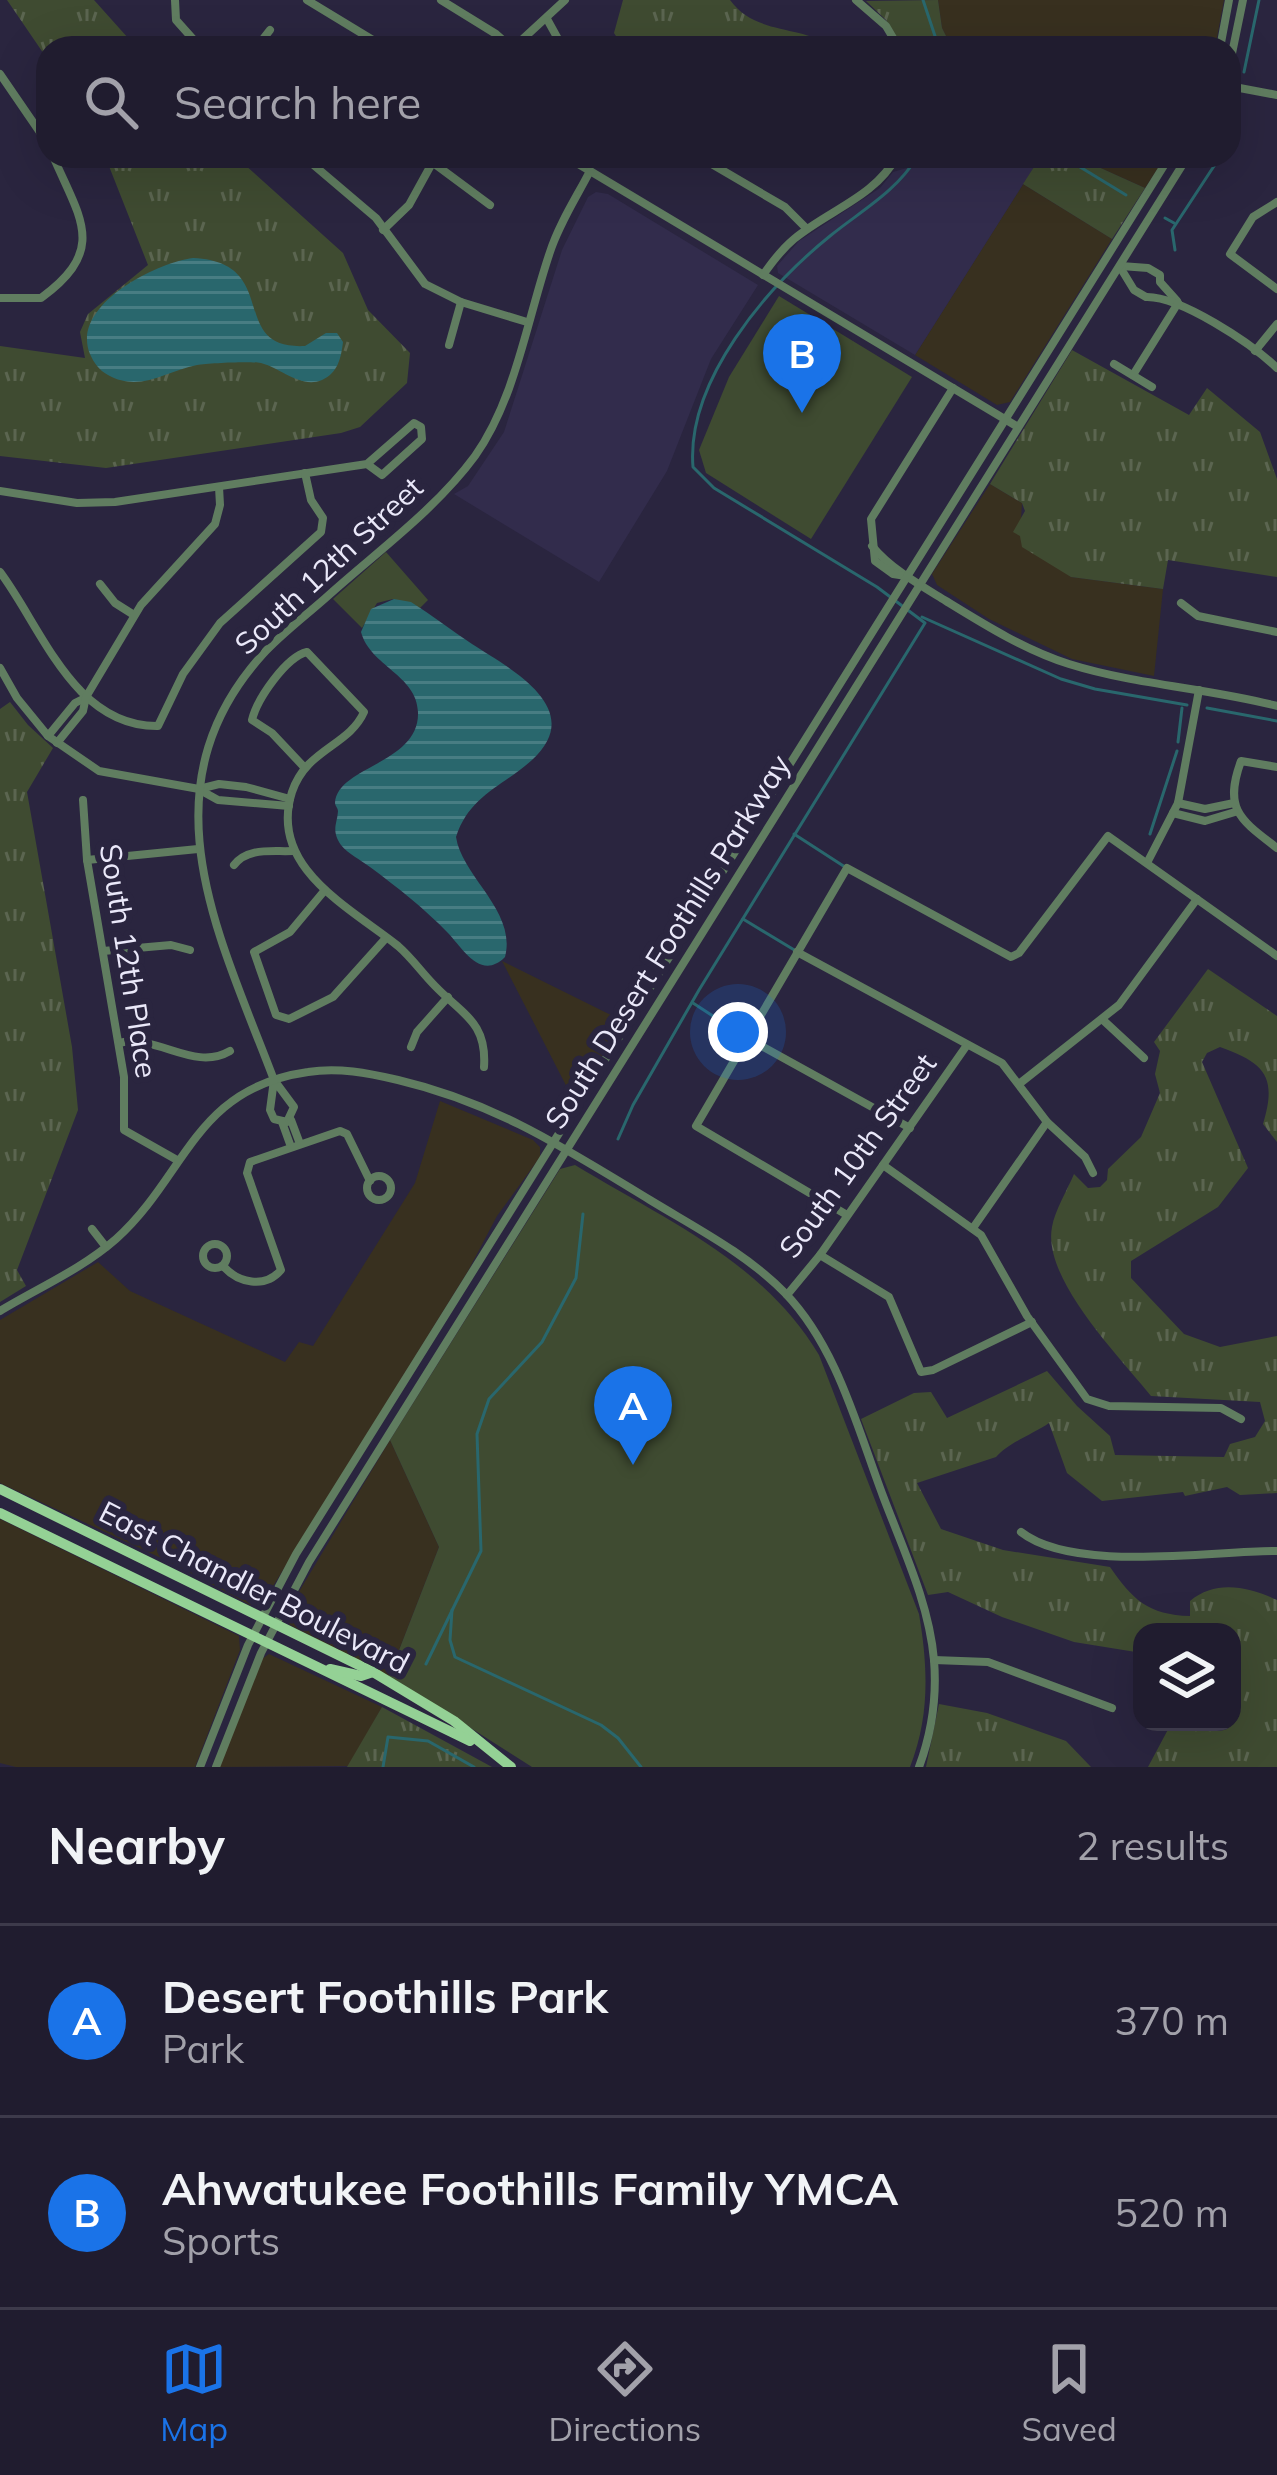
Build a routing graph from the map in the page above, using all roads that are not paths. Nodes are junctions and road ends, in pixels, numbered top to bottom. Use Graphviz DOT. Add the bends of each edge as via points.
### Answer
graph roads {
  1 [pos="175,0"];
  2 [pos="307,0"];
  3 [pos="440,0"];
  4 [pos="565,0"];
  5 [pos="856,0"];
  6 [pos="1229,0"];
  7 [pos="1243,0"];
  8 [pos="547,19"];
  9 [pos="270,30"];
  10 [pos="191,36"];
  11 [pos="265,36"];
  12 [pos="366,36"];
  13 [pos="498,36"];
  14 [pos="526,36"];
  15 [pos="556,36"];
  16 [pos="892,36"];
  17 [pos="1222,36"];
  18 [pos="1236,36"];
  19 [pos="0,74"];
  20 [pos="1241,88"];
  21 [pos="1277,95"];
  22 [pos="36,126"];
  23 [pos="58,168"];
  24 [pos="317,168"];
  25 [pos="429,168"];
  26 [pos="445,168"];
  27 [pos="585,168"];
  28 [pos="718,168"];
  29 [pos="891,168"];
  30 [pos="1163,168"];
  31 [pos="1180,168"];
  32 [pos="590,171"];
  33 [pos="1277,202"];
  34 [pos="490,205"];
  35 [pos="807,229"];
  36 [pos="383,230"];
  37 [pos="1119,266"];
  38 [pos="1142,269"];
  39 [pos="766,277"];
  40 [pos="1160,282"];
  41 [pos="1132,284"];
  42 [pos="1277,289"];
  43 [pos="1151,294"];
  44 [pos="0,298"];
  45 [pos="461,302"];
  46 [pos="1178,303"];
  47 [pos="527,322"];
  48 [pos="1277,324"];
  49 [pos="448,345"];
  50 [pos="1255,351"];
  51 [pos="1114,364"];
  52 [pos="1277,368"];
  53 [pos="1132,375"];
  54 [pos="1152,387"];
  55 [pos="953,388"];
  56 [pos="1006,420"];
  57 [pos="1018,427"];
  58 [pos="367,464"];
  59 [pos="305,473"];
  60 [pos="219,487"];
  61 [pos="0,491"];
  62 [pos="0,572"];
  63 [pos="907,577"];
  64 [pos="100,584"];
  65 [pos="920,584"];
  66 [pos="1181,603"];
  67 [pos="134,615"];
  68 [pos="1277,632"];
  69 [pos="0,668"];
  70 [pos="1199,690"];
  71 [pos="86,698"];
  72 [pos="1277,706"];
  73 [pos="66,713"];
  74 [pos="76,720"];
  75 [pos="48,736"];
  76 [pos="57,743"];
  77 [pos="304,766"];
  78 [pos="1277,767"];
  79 [pos="783,776"];
  80 [pos="796,783"];
  81 [pos="234,786"];
  82 [pos="199,789"];
  83 [pos="82,800"];
  84 [pos="232,802"];
  85 [pos="289,802"];
  86 [pos="1178,803"];
  87 [pos="1235,807"];
  88 [pos="1173,813"];
  89 [pos="1277,848"];
  90 [pos="198,849"];
  91 [pos="293,850"];
  92 [pos="87,860"];
  93 [pos="1148,861"];
  94 [pos="234,865"];
  95 [pos="325,890"];
  96 [pos="1197,898"];
  97 [pos="386,938"];
  98 [pos="190,950"];
  99 [pos="104,951"];
  100 [pos="797,952"];
  101 [pos="1277,956"];
  102 [pos="448,997"];
  103 [pos="1103,1020"];
  104 [pos="747,1038"];
  105 [pos="119,1043"];
  106 [pos="968,1045"];
  107 [pos="411,1047"];
  108 [pos="230,1052"];
  109 [pos="1144,1058"];
  110 [pos="484,1067"];
  111 [pos="274,1081"];
  112 [pos="1019,1084"];
  113 [pos="286,1121"];
  114 [pos="1047,1122"];
  115 [pos="910,1128"];
  116 [pos="555,1140"];
  117 [pos="295,1146"];
  118 [pos="567,1148"];
  119 [pos="177,1160"];
  120 [pos="883,1165"];
  121 [pos="1093,1172"];
  122 [pos="370,1181"];
  123 [pos="847,1215"];
  124 [pos="973,1228"];
  125 [pos="92,1229"];
  126 [pos="106,1247"];
  127 [pos="820,1255"];
  128 [pos="223,1266"];
  129 [pos="787,1295"];
  130 [pos="0,1311"];
  131 [pos="1032,1322"];
  132 [pos="1241,1418"];
  133 [pos="0,1489"];
  134 [pos="0,1513"];
  135 [pos="1021,1532"];
  136 [pos="1277,1551"];
  137 [pos="262,1616"];
  138 [pos="275,1622"];
  139 [pos="252,1636"];
  140 [pos="266,1642"];
  141 [pos="934,1660"];
  142 [pos="320,1668"];
  143 [pos="373,1672"];
  144 [pos="1112,1708"];
  145 [pos="479,1744"];
  146 [pos="200,1767"];
  147 [pos="216,1767"];
  148 [pos="511,1767"];
  149 [pos="919,1767"];
  1 -- 10 [label="street" via="174,14"];
  2 -- 12 [label="street"];
  3 -- 13 [label="street"];
  4 -- 8 [label="street"];
  5 -- 16 [label="street"];
  6 -- 17 [label="street"];
  7 -- 18 [label="street"];
  8 -- 14 [label="street"];
  8 -- 15 [label="street"];
  9 -- 11 [label="street"];
  19 -- 22 [label="street"];
  20 -- 21 [label="street"];
  23 -- 44 [label="street" via="83,231 80,256 41,298"];
  24 -- 36 [label="street"];
  25 -- 36 [label="street"];
  26 -- 34 [label="street"];
  27 -- 32 [label="street"];
  28 -- 35 [label="street"];
  29 -- 35 [label="street"];
  30 -- 56 [label="street, South Desert Foothills Parkway"];
  31 -- 37 [label="street, South Desert Foothills Parkway"];
  32 -- 39 [label="street"];
  32 -- 47 [label="street, South 12th Street" via="553,244"];
  33 -- 42 [label="street" via="1252,217 1230,254"];
  35 -- 39 [label="street"];
  36 -- 45 [label="street" via="425,284"];
  37 -- 38 [label="street"];
  37 -- 41 [label="street"];
  37 -- 57 [label="street, South Desert Foothills Parkway"];
  38 -- 40 [label="street"];
  38 -- 41 [label="street"];
  39 -- 55 [label="street"];
  40 -- 43 [label="street"];
  40 -- 46 [label="street"];
  41 -- 43 [label="street"];
  43 -- 46 [label="street"];
  45 -- 47 [label="street"];
  45 -- 49 [label="street"];
  46 -- 50 [label="street"];
  46 -- 53 [label="street"];
  47 -- 82 [label="street, South 12th Street" via="501,409 474,457 264,653 217,723"];
  48 -- 50 [label="street"];
  50 -- 52 [label="street"];
  51 -- 53 [label="street"];
  53 -- 54 [label="street"];
  55 -- 56 [label="street"];
  55 -- 63 [label="street" via="872,519 872,546"];
  56 -- 57 [label="street"];
  56 -- 63 [label="street, South Desert Foothills Parkway"];
  57 -- 65 [label="street, South Desert Foothills Parkway"];
  58 -- 58 [label="street" via="382,475 390,471 422,439 422,427 406,428"];
  58 -- 59 [label="street"];
  59 -- 60 [label="street"];
  59 -- 71 [label="street" via="321,532 220,623 158,726 114,716"];
  60 -- 61 [label="street" via="97,503"];
  60 -- 67 [label="street" via="215,524"];
  62 -- 71 [label="street"];
  63 -- 65 [label="street"];
  63 -- 79 [label="street, South Desert Foothills Parkway"];
  64 -- 67 [label="street"];
  65 -- 70 [label="street" via="1053,658"];
  65 -- 80 [label="street, South Desert Foothills Parkway"];
  66 -- 68 [label="street" via="1198,616"];
  67 -- 71 [label="street"];
  69 -- 75 [label="street"];
  70 -- 72 [label="street"];
  70 -- 86 [label="street"];
  71 -- 73 [label="street"];
  71 -- 74 [label="street"];
  73 -- 74 [label="street"];
  73 -- 75 [label="street"];
  74 -- 76 [label="street"];
  75 -- 76 [label="street"];
  76 -- 82 [label="street" via="99,771"];
  77 -- 77 [label="street" via="364,712 307,652 253,713 256,725"];
  77 -- 85 [label="street"];
  78 -- 87 [label="street" via="1241,761"];
  79 -- 80 [label="street"];
  79 -- 116 [label="street, South Desert Foothills Parkway"];
  80 -- 118 [label="street, South Desert Foothills Parkway"];
  81 -- 82 [label="street"];
  81 -- 84 [label="street"];
  81 -- 85 [label="street"];
  82 -- 84 [label="street"];
  82 -- 90 [label="street, South 12th Street"];
  83 -- 92 [label="street, South 12th Place"];
  84 -- 85 [label="street"];
  85 -- 91 [label="street"];
  86 -- 87 [label="street"];
  86 -- 88 [label="street"];
  87 -- 88 [label="street" via="1205,821"];
  87 -- 89 [label="street"];
  88 -- 93 [label="street"];
  90 -- 92 [label="street"];
  90 -- 111 [label="street, South 12th Street" via="210,905"];
  91 -- 94 [label="street" via="255,852"];
  91 -- 95 [label="street"];
  92 -- 99 [label="street, South 12th Place"];
  93 -- 96 [label="street"];
  93 -- 100 [label="street" via="1108,836 1011,957 847,868"];
  95 -- 97 [label="street"];
  95 -- 97 [label="street" via="290,932 254,952 282,1019 333,997"];
  96 -- 101 [label="street"];
  96 -- 103 [label="street"];
  97 -- 102 [label="street"];
  98 -- 99 [label="street"];
  99 -- 105 [label="street, South 12th Place"];
  100 -- 104 [label="street"];
  100 -- 106 [label="street"];
  102 -- 107 [label="street"];
  102 -- 110 [label="street" via="486,1043"];
  103 -- 109 [label="street"];
  103 -- 112 [label="street"];
  104 -- 115 [label="street"];
  104 -- 123 [label="street" via="696,1126"];
  105 -- 108 [label="street" via="148,1042 206,1060"];
  105 -- 119 [label="street, South 12th Place" via="124,1130"];
  106 -- 112 [label="street"];
  106 -- 115 [label="street, South 10th Street"];
  111 -- 113 [label="street, South 12th Street" via="292,1103"];
  111 -- 113 [label="street, South 12th Street" via="270,1111"];
  111 -- 116 [label="street" via="311,1071 358,1072 420,1085"];
  111 -- 119 [label="street" via="225,1107"];
  112 -- 114 [label="street"];
  113 -- 117 [label="street, South 12th Street"];
  114 -- 121 [label="street"];
  114 -- 124 [label="street"];
  115 -- 120 [label="street, South 10th Street"];
  116 -- 118 [label="street"];
  116 -- 137 [label="street, South Desert Foothills Parkway"];
  117 -- 122 [label="street" via="344,1131"];
  117 -- 128 [label="street" via="247,1164 279,1275 253,1282"];
  118 -- 129 [label="street" via="735,1252"];
  118 -- 138 [label="street, South Desert Foothills Parkway"];
  119 -- 126 [label="street"];
  120 -- 123 [label="street, South 10th Street"];
  120 -- 124 [label="street"];
  123 -- 127 [label="street, South 10th Street"];
  124 -- 131 [label="street"];
  125 -- 126 [label="street"];
  126 -- 130 [label="street"];
  127 -- 129 [label="street, South 10th Street"];
  127 -- 131 [label="street" via="889,1297 921,1372"];
  129 -- 141 [label="street" via="832,1362 920,1592"];
  131 -- 132 [label="street" via="1096,1404 1220,1408"];
  133 -- 137 [label="main road, East Chandler Boulevard"];
  134 -- 139 [label="main road, East Chandler Boulevard"];
  135 -- 136 [label="street" via="1034,1542 1115,1557"];
  137 -- 138 [label="main road, East Chandler Boulevard"];
  137 -- 139 [label="street, South Desert Foothills Parkway"];
  138 -- 140 [label="street, South Desert Foothills Parkway"];
  138 -- 143 [label="main road, East Chandler Boulevard"];
  139 -- 140 [label="main road, East Chandler Boulevard"];
  139 -- 146 [label="street, South Desert Foothills Parkway"];
  140 -- 142 [label="main road, East Chandler Boulevard"];
  140 -- 147 [label="street, South Desert Foothills Parkway"];
  141 -- 144 [label="street" via="988,1662"];
  141 -- 149 [label="street" via="934,1704"];
  142 -- 143 [label="main road"];
  142 -- 145 [label="main road, East Chandler Boulevard"];
  143 -- 145 [label="main road, East Chandler Boulevard"];
  145 -- 148 [label="main road, East Chandler Boulevard"];
}
